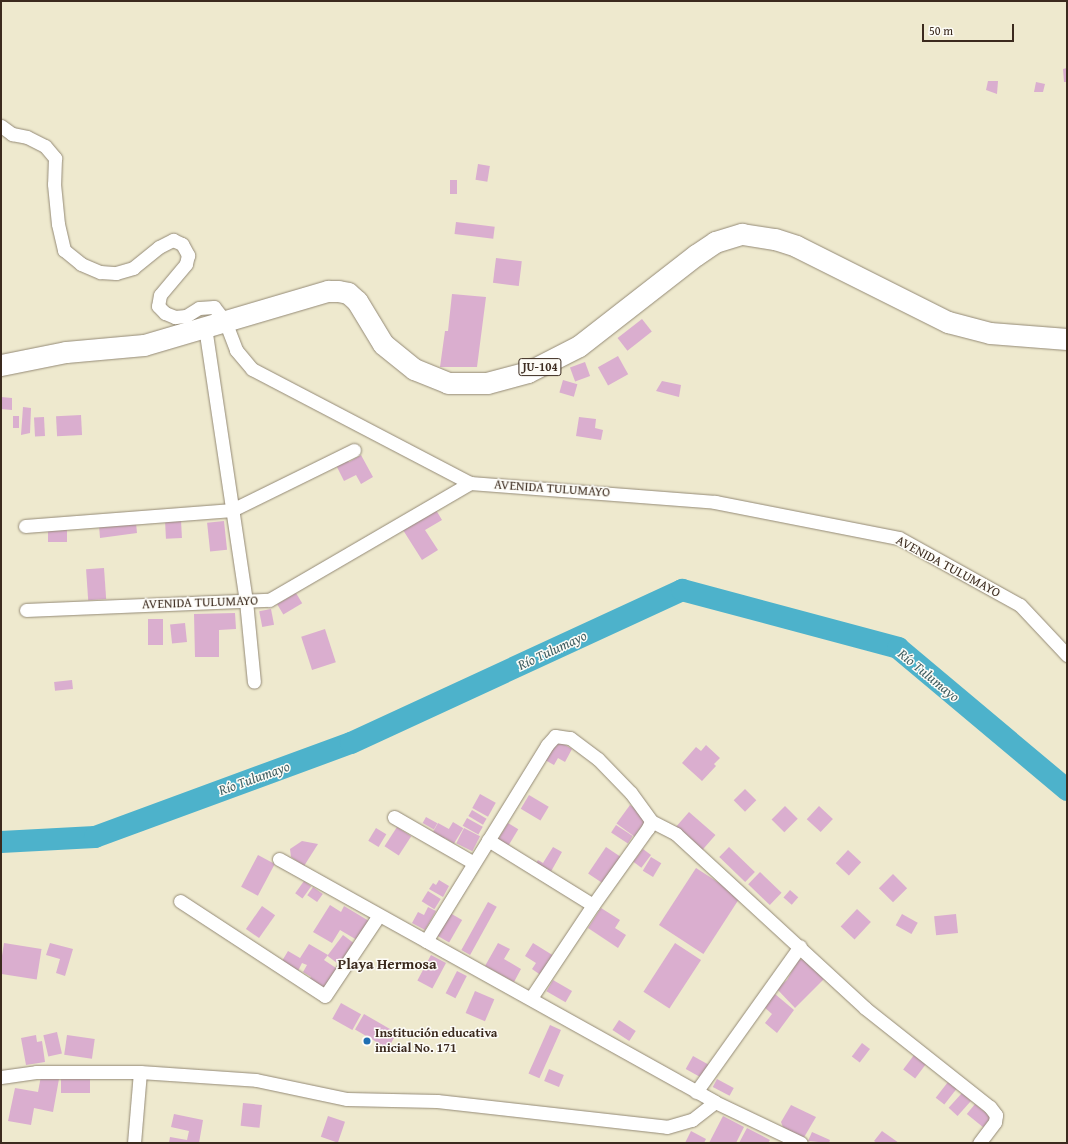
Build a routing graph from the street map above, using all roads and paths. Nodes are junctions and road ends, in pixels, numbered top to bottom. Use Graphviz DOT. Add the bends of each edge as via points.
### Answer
graph roads {
  1 [pos="1,126"];
  2 [pos="225,321"];
  3 [pos="205,327"];
  4 [pos="1067,339"];
  5 [pos="1,365"];
  6 [pos="354,450"];
  7 [pos="470,483"];
  8 [pos="232,510"];
  9 [pos="25,526"];
  10 [pos="246,601"];
  11 [pos="26,610"];
  12 [pos="1067,655"];
  13 [pos="254,682"];
  14 [pos="394,817"];
  15 [pos="651,820"];
  16 [pos="488,840"];
  17 [pos="279,859"];
  18 [pos="474,863"];
  19 [pos="180,901"];
  20 [pos="593,905"];
  21 [pos="379,915"];
  22 [pos="426,941"];
  23 [pos="800,946"];
  24 [pos="531,998"];
  25 [pos="140,1072"];
  26 [pos="1,1077"];
  27 [pos="696,1092"];
  28 [pos="715,1102"];
  29 [pos="134,1143"];
  30 [pos="801,1143"];
  31 [pos="979,1143"];
  1 -- 2 [label="street" via="12,134 27,137 45,146 55,158 55,191 64,250 81,264 100,272 116,273 133,268 159,246 173,240 182,244 188,255 186,264 162,290 158,306 165,313 175,317 186,316 199,308 214,307"];
  2 -- 3 [label="main road, JU-104"];
  2 -- 4 [label="main road, JU-104" via="328,291 348,293 357,301 383,344 414,369 448,384 487,383 528,372 579,346 696,255 715,242 742,234 775,239 796,246 948,322 990,333"];
  2 -- 7 [label="street" via="236,350 252,369"];
  3 -- 5 [label="main road, JU-104" via="144,345 66,352"];
  3 -- 8 [label="street"];
  6 -- 8 [label="street"];
  7 -- 10 [label="street, AVENIDA TULUMAYO" via="270,600"];
  7 -- 12 [label="street, AVENIDA TULUMAYO" via="715,502 899,538 1020,606"];
  8 -- 9 [label="street"];
  8 -- 10 [label="street"];
  10 -- 11 [label="street, AVENIDA TULUMAYO"];
  10 -- 13 [label="street"];
  14 -- 18 [label="street"];
  15 -- 16 [label="street" via="631,793 598,759 562,735 555,736 547,744"];
  15 -- 20 [label="street" via="648,828"];
  15 -- 23 [label="street" via="676,834"];
  16 -- 18 [label="street"];
  16 -- 20 [label="street"];
  17 -- 21 [label="street"];
  18 -- 22 [label="street"];
  19 -- 21 [label="street" via="325,996"];
  20 -- 24 [label="street"];
  21 -- 22 [label="street"];
  22 -- 24 [label="street"];
  23 -- 27 [label="street"];
  23 -- 31 [label="street" via="864,1008 990,1107 996,1115 995,1122"];
  24 -- 27 [label="street"];
  25 -- 26 [label="street" via="36,1072"];
  25 -- 28 [label="street" via="256,1080 347,1099 437,1101 667,1127 692,1120"];
  25 -- 29 [label="street"];
  27 -- 28 [label="street"];
  28 -- 30 [label="street"];
}
